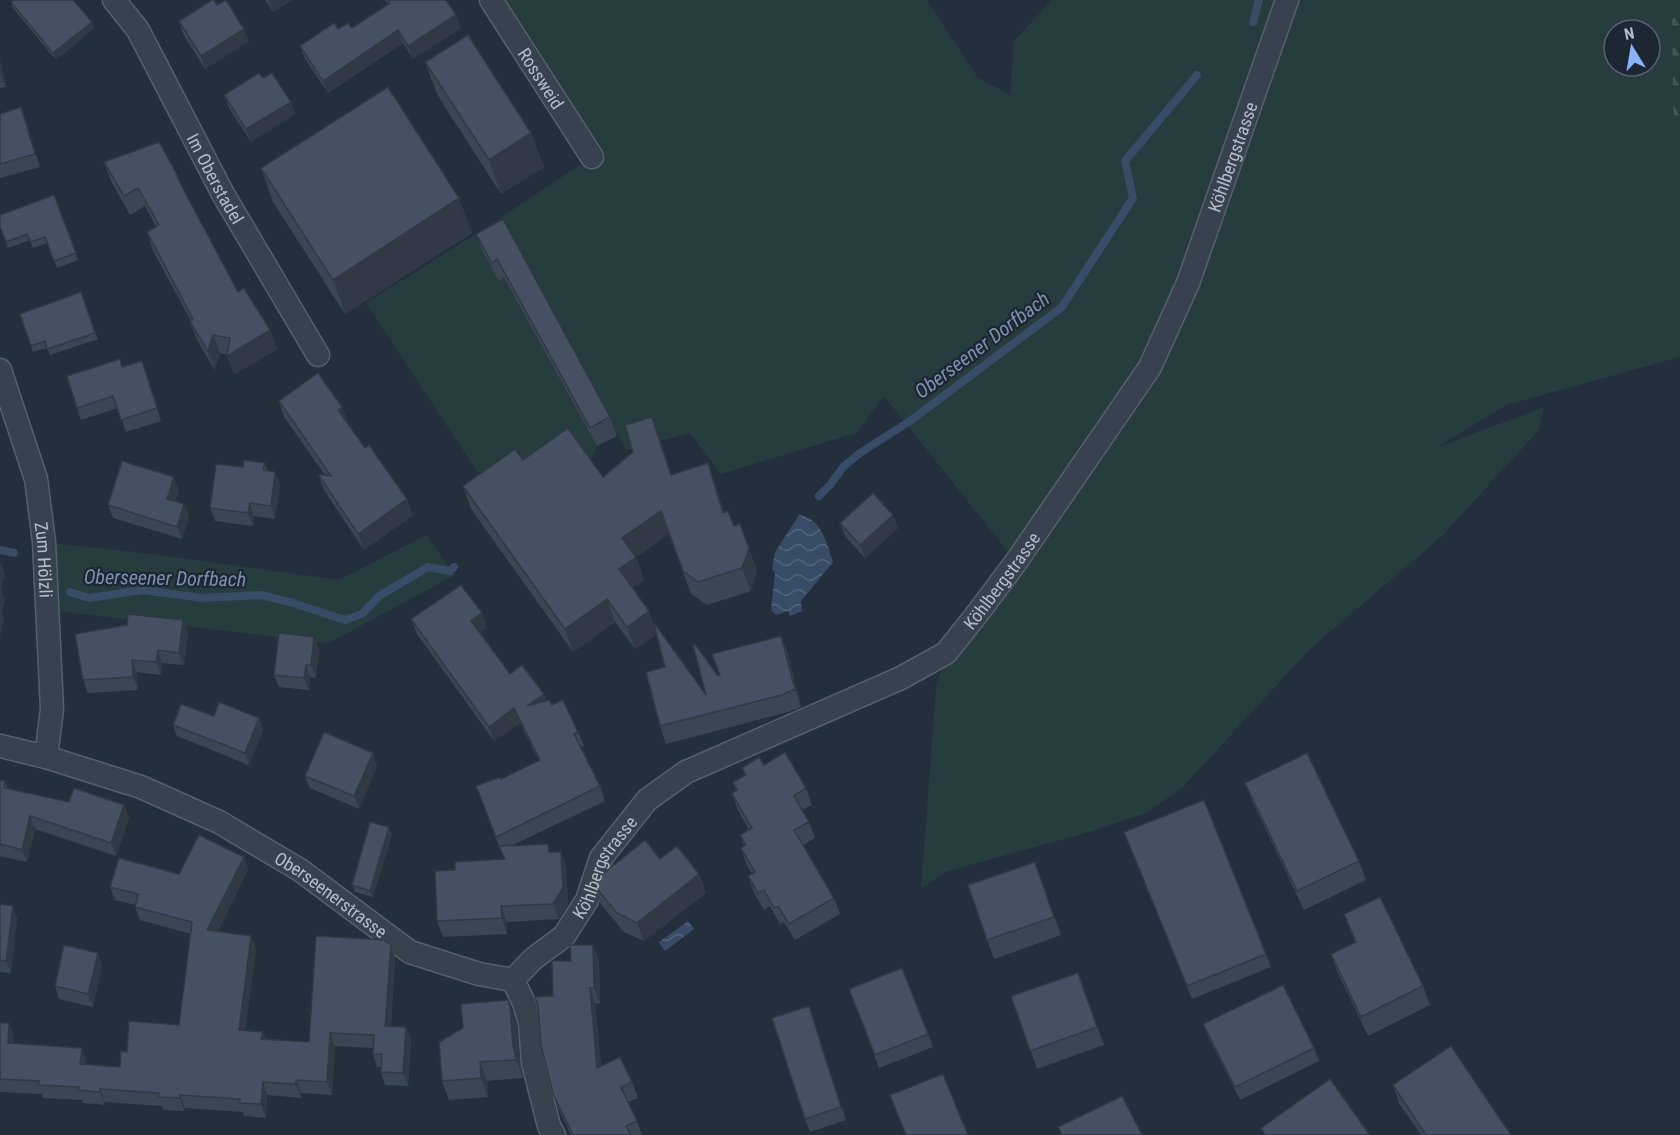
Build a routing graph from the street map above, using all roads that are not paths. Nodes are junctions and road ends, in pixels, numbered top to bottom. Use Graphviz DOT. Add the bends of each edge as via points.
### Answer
graph roads {
  1 [pos="114,0"];
  2 [pos="491,0"];
  3 [pos="1287,0"];
  4 [pos="592,157"];
  5 [pos="318,355"];
  6 [pos="2,379"];
  7 [pos="0,746"];
  8 [pos="46,757"];
  9 [pos="513,980"];
  10 [pos="554,1135"];
  1 -- 5 [label="street, Im Oberstadel" via="138,30 223,194"];
  2 -- 4 [label="street, Rossweid"];
  3 -- 9 [label="street, Köhlbergstrasse" via="1188,283 1150,367 977,614 946,653 901,678 686,772 647,800 601,858 587,900 564,936"];
  6 -- 8 [label="street, Zum Hölzli" via="36,479 44,542 52,709"];
  7 -- 8 [label="street, Oberseenerstrasse"];
  8 -- 9 [label="street, Oberseenerstrasse" via="141,787 219,822 300,870 410,952 479,974"];
  9 -- 10 [label="street" via="530,1023 533,1064"];
}
